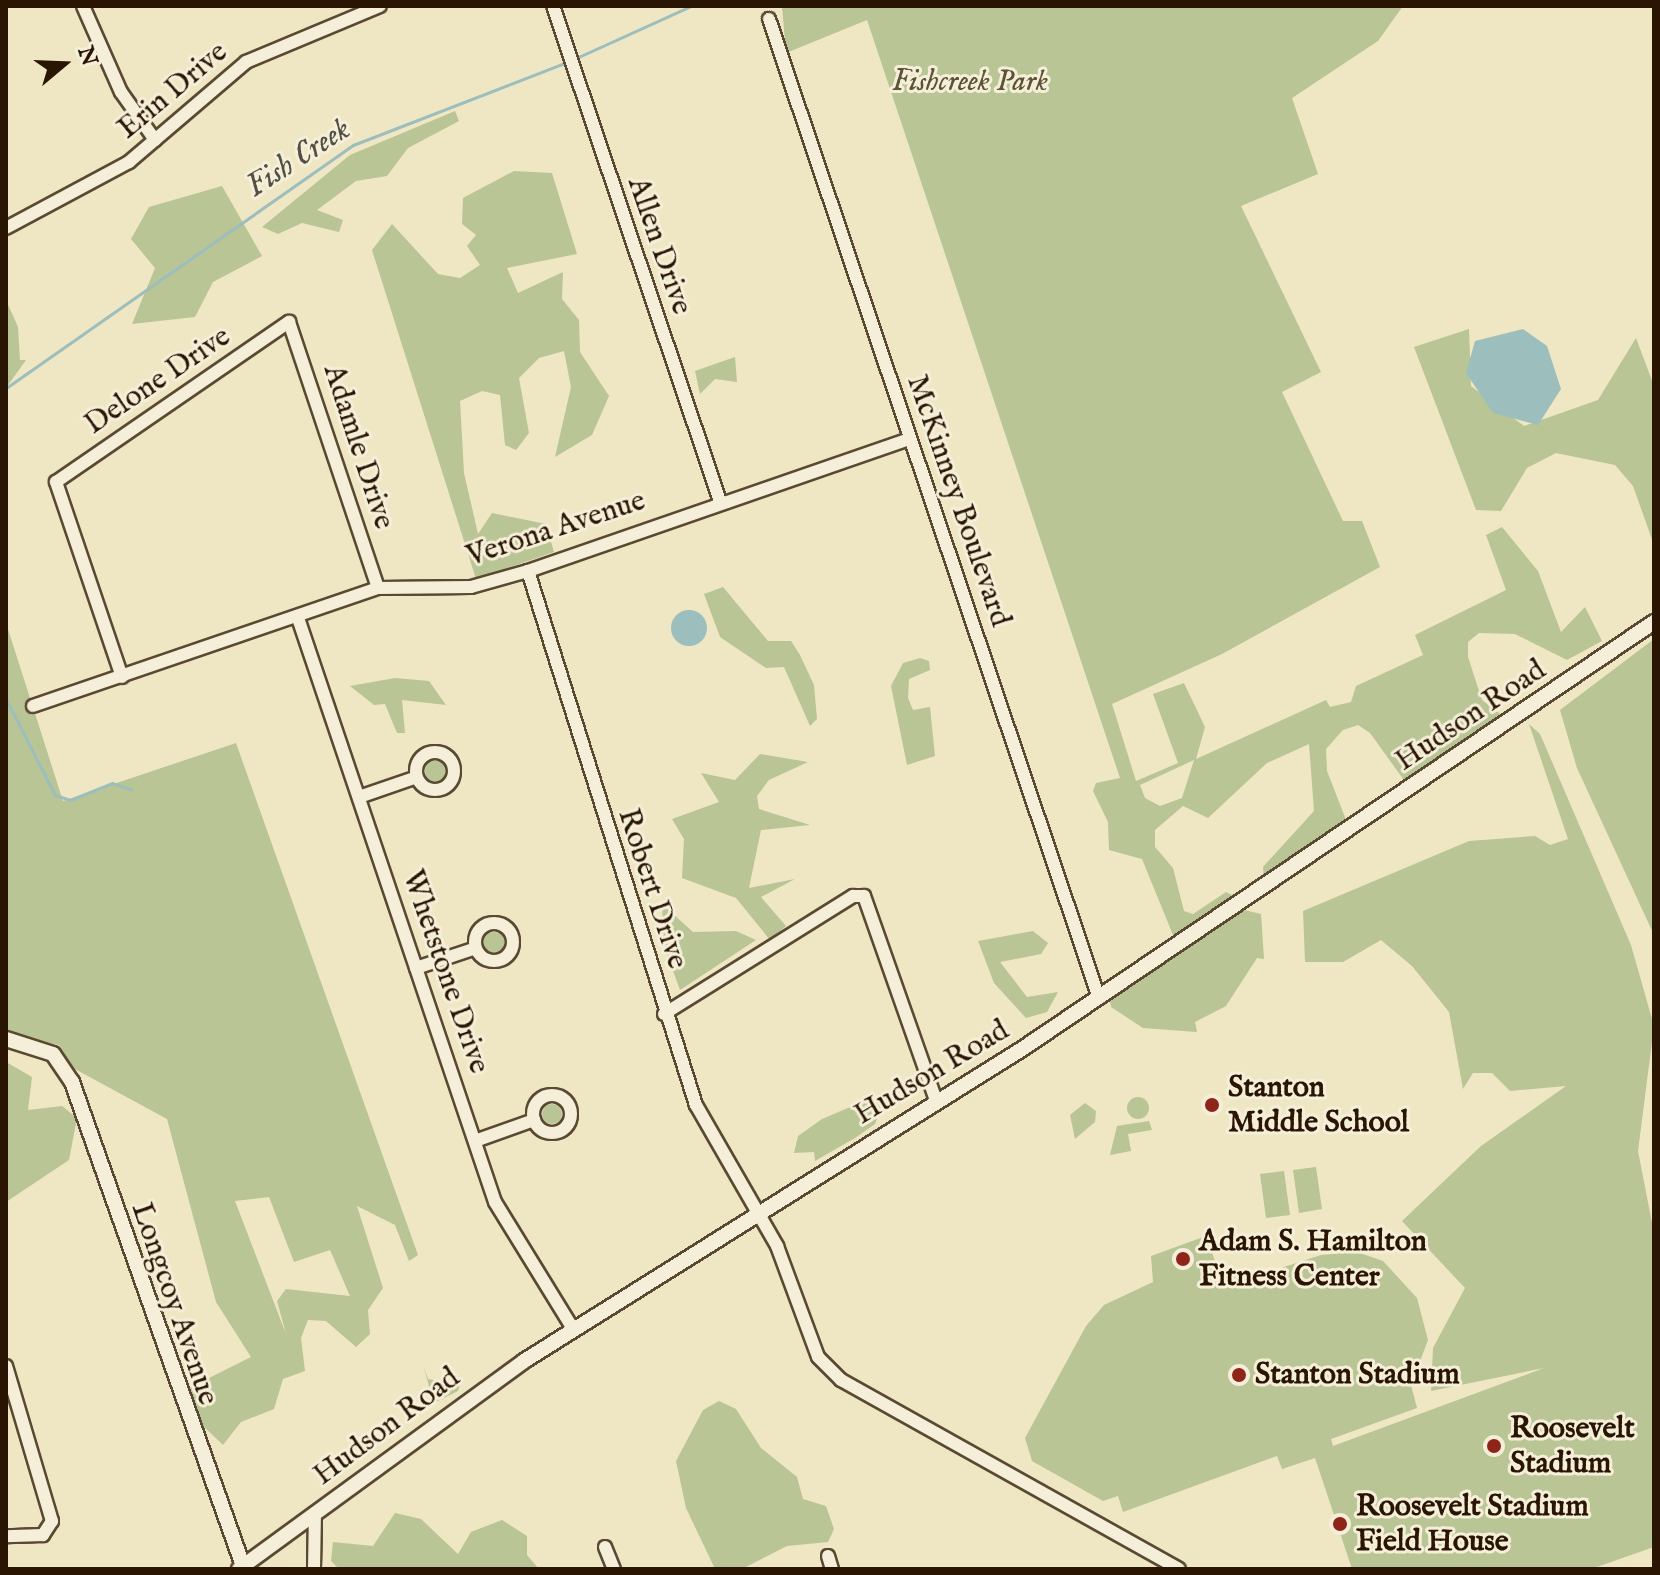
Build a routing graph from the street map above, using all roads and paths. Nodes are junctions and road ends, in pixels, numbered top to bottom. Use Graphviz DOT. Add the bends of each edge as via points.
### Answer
graph roads {
  1 [pos="83,6"];
  2 [pos="380,6"];
  3 [pos="553,6"];
  4 [pos="769,19"];
  5 [pos="155,140"];
  6 [pos="6,228"];
  7 [pos="289,322"];
  8 [pos="910,439"];
  9 [pos="720,501"];
  10 [pos="528,571"];
  11 [pos="378,588"];
  12 [pos="298,618"];
  13 [pos="1654,622"];
  14 [pos="122,677"];
  15 [pos="33,706"];
  16 [pos="417,777"];
  17 [pos="359,797"];
  18 [pos="476,948"];
  19 [pos="416,968"];
  20 [pos="1099,998"];
  21 [pos="664,1014"];
  22 [pos="6,1039"];
  23 [pos="936,1101"];
  24 [pos="534,1120"];
  25 [pos="475,1141"];
  26 [pos="755,1211"];
  27 [pos="573,1329"];
  28 [pos="7,1373"];
  29 [pos="315,1513"];
  30 [pos="6,1536"];
  31 [pos="605,1547"];
  32 [pos="241,1568"];
  33 [pos="314,1569"];
  34 [pos="614,1569"];
  35 [pos="1179,1569"];
  1 -- 5 [label="street" via="121,92"];
  2 -- 5 [label="street, Erin Drive" via="246,62"];
  3 -- 9 [label="street, Allen Drive"];
  4 -- 8 [label="street, McKinney Boulevard"];
  5 -- 6 [label="street, Erin Drive" via="90,188"];
  7 -- 11 [label="street, Adamle Drive"];
  7 -- 14 [label="street, Delone Drive" via="56,482"];
  8 -- 9 [label="street, Verona Avenue"];
  8 -- 20 [label="street, McKinney Boulevard"];
  9 -- 10 [label="street, Verona Avenue"];
  10 -- 11 [label="street, Verona Avenue" via="471,587"];
  10 -- 21 [label="street, Robert Drive"];
  11 -- 12 [label="street, Verona Avenue"];
  12 -- 14 [label="street, Verona Avenue"];
  12 -- 17 [label="street, Whetstone Drive"];
  13 -- 20 [label="street, Hudson Road"];
  14 -- 15 [label="street, Verona Avenue"];
  16 -- 17 [label="street"];
  17 -- 19 [label="street, Whetstone Drive"];
  18 -- 19 [label="street"];
  19 -- 25 [label="street, Whetstone Drive"];
  20 -- 23 [label="street, Hudson Road"];
  21 -- 23 [label="street" via="853,896 864,896"];
  21 -- 26 [label="street, Robert Drive" via="704,1124"];
  22 -- 32 [label="street, Longcoy Avenue" via="58,1059"];
  23 -- 26 [label="street, Hudson Road"];
  24 -- 25 [label="street"];
  25 -- 27 [label="street, Whetstone Drive" via="503,1220"];
  26 -- 27 [label="street, Hudson Road"];
  26 -- 35 [label="street, Robert Drive" via="782,1257 811,1344 832,1373"];
  27 -- 29 [label="street, Hudson Road"];
  28 -- 30 [label="street" via="50,1502 49,1530"];
  29 -- 32 [label="street, Hudson Road"];
  29 -- 33 [label="street"];
  31 -- 34 [label="street"];
}
